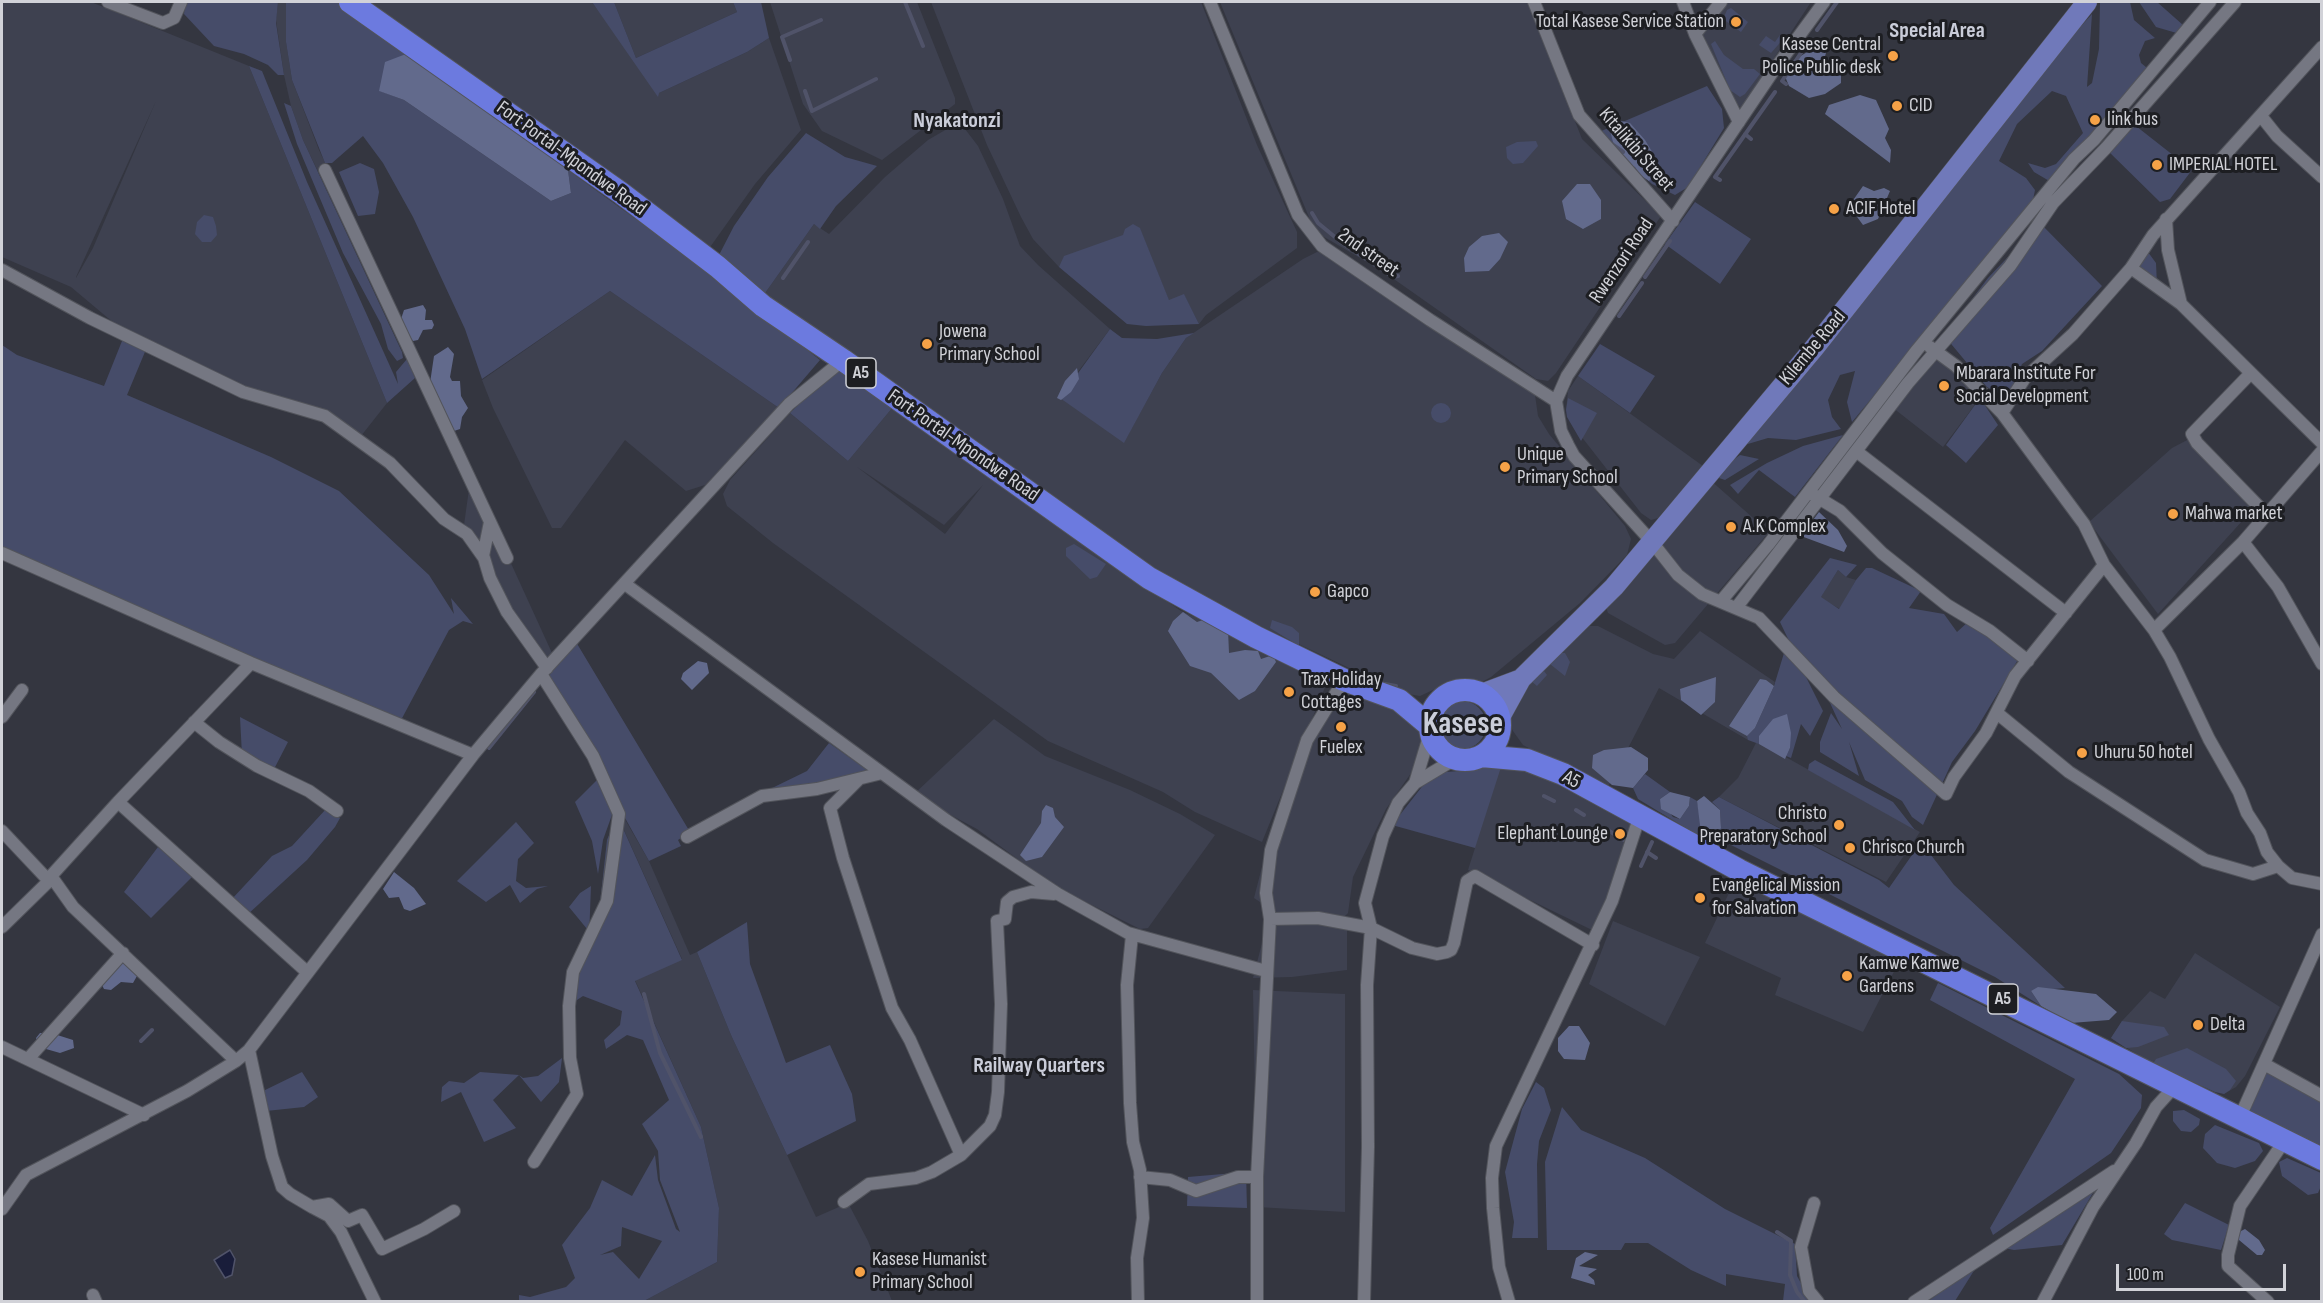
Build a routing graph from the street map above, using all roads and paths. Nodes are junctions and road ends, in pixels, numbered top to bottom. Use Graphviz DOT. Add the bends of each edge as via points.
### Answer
graph roads {
  1 [pos="108,2"];
  2 [pos="181,2"];
  3 [pos="350,2"];
  4 [pos="1210,2"];
  5 [pos="1534,2"];
  6 [pos="1683,2"];
  7 [pos="1721,2"];
  8 [pos="1824,2"];
  9 [pos="2087,2"];
  10 [pos="2210,2"];
  11 [pos="2235,2"];
  12 [pos="1695,34"];
  13 [pos="2322,47"];
  14 [pos="2262,116"];
  15 [pos="1739,122"];
  16 [pos="325,170"];
  17 [pos="2322,177"];
  18 [pos="2166,219"];
  19 [pos="1673,221"];
  20 [pos="2130,268"];
  21 [pos="2,270"];
  22 [pos="2181,304"];
  23 [pos="1924,343"];
  24 [pos="1936,352"];
  25 [pos="843,360"];
  26 [pos="2250,374"];
  27 [pos="1556,401"];
  28 [pos="2002,413"];
  29 [pos="2322,442"];
  30 [pos="1856,451"];
  31 [pos="2322,451"];
  32 [pos="1814,495"];
  33 [pos="2266,514"];
  34 [pos="490,522"];
  35 [pos="1652,542"];
  36 [pos="2243,542"];
  37 [pos="2,554"];
  38 [pos="483,556"];
  39 [pos="507,558"];
  40 [pos="2104,565"];
  41 [pos="624,584"];
  42 [pos="1721,601"];
  43 [pos="1736,608"];
  44 [pos="2066,613"];
  45 [pos="2154,630"];
  46 [pos="2028,661"];
  47 [pos="251,663"];
  48 [pos="2322,664"];
  49 [pos="544,671"];
  50 [pos="1521,679"];
  51 [pos="1344,680"];
  52 [pos="22,690"];
  53 [pos="1481,694"];
  54 [pos="1447,695"];
  55 [pos="1399,700"];
  56 [pos="1997,713"];
  57 [pos="2,717"];
  58 [pos="194,722"];
  59 [pos="1499,724"];
  60 [pos="1430,729"];
  61 [pos="473,755"];
  62 [pos="1481,756"];
  63 [pos="1455,759"];
  64 [pos="1527,760"];
  65 [pos="882,773"];
  66 [pos="859,778"];
  67 [pos="1415,783"];
  68 [pos="118,802"];
  69 [pos="337,811"];
  70 [pos="1640,815"];
  71 [pos="2,831"];
  72 [pos="687,837"];
  73 [pos="2278,866"];
  74 [pos="50,879"];
  75 [pos="2322,884"];
  76 [pos="1058,894"];
  77 [pos="1270,919"];
  78 [pos="2,927"];
  79 [pos="1371,928"];
  80 [pos="2322,934"];
  81 [pos="1132,935"];
  82 [pos="1593,945"];
  83 [pos="123,953"];
  84 [pos="1266,970"];
  85 [pos="307,972"];
  86 [pos="249,1050"];
  87 [pos="4,1052"];
  88 [pos="28,1059"];
  89 [pos="236,1061"];
  90 [pos="2264,1064"];
  91 [pos="2175,1086"];
  92 [pos="2322,1096"];
  93 [pos="144,1115"];
  94 [pos="2240,1117"];
  95 [pos="2285,1140"];
  96 [pos="961,1155"];
  97 [pos="2320,1156"];
  98 [pos="534,1162"];
  99 [pos="2119,1168"];
  100 [pos="1140,1177"];
  101 [pos="1257,1177"];
  102 [pos="844,1202"];
  103 [pos="1814,1203"];
  104 [pos="312,1207"];
  105 [pos="2,1209"];
  106 [pos="454,1210"];
  107 [pos="375,1302"];
  108 [pos="1138,1302"];
  109 [pos="1257,1302"];
  110 [pos="1364,1302"];
  111 [pos="1509,1302"];
  112 [pos="1818,1302"];
  113 [pos="1914,1302"];
  114 [pos="2043,1302"];
  115 [pos="2268,1302"];
  1 -- 2 [label="street" via="163,23 174,18"];
  3 -- 25 [label="highway, Fort Portal-Mpondwe Road / A5" via="621,193 763,306"];
  4 -- 27 [label="street, 2nd street" via="1298,215 1322,246"];
  5 -- 19 [label="street, Kitalikibi Street" via="1579,115"];
  6 -- 12 [label="street"];
  7 -- 12 [label="street"];
  8 -- 15 [label="street, Rwenzori Road"];
  9 -- 35 [label="main road, Kilembe Road" via="1850,304"];
  10 -- 23 [label="street" via="2074,159"];
  11 -- 24 [label="street" via="2053,203 1998,281"];
  12 -- 15 [label="street"];
  13 -- 14 [label="street"];
  14 -- 17 [label="street" via="2277,136"];
  14 -- 18 [label="street"];
  15 -- 19 [label="street, Rwenzori Road"];
  16 -- 34 [label="street"];
  18 -- 20 [label="street"];
  18 -- 22 [label="street" via="2168,250"];
  19 -- 27 [label="street, Rwenzori Road" via="1567,376"];
  20 -- 22 [label="street"];
  20 -- 28 [label="street" via="2073,334 2025,378"];
  21 -- 38 [label="street" via="90,318 243,392 325,416 390,463 444,519 467,534"];
  22 -- 26 [label="street"];
  23 -- 24 [label="street"];
  23 -- 32 [label="street"];
  24 -- 28 [label="street" via="1956,366"];
  24 -- 30 [label="street"];
  25 -- 41 [label="street" via="789,404"];
  25 -- 51 [label="highway, Fort Portal-Mpondwe Road / A5" via="1149,578"];
  26 -- 29 [label="street"];
  26 -- 33 [label="street" via="2192,434"];
  27 -- 35 [label="street" via="1561,431 1574,456"];
  28 -- 40 [label="street" via="2084,524"];
  30 -- 32 [label="street"];
  30 -- 44 [label="street"];
  31 -- 33 [label="street"];
  32 -- 42 [label="street"];
  32 -- 43 [label="street"];
  32 -- 46 [label="street" via="1840,511 1913,579"];
  33 -- 36 [label="street"];
  34 -- 38 [label="street"];
  34 -- 39 [label="street"];
  35 -- 42 [label="street" via="1678,575 1702,594"];
  35 -- 50 [label="main road, Kilembe Road" via="1608,593"];
  36 -- 45 [label="street"];
  36 -- 48 [label="street" via="2278,586"];
  37 -- 47 [label="street"];
  38 -- 49 [label="street" via="507,612"];
  40 -- 44 [label="street"];
  40 -- 45 [label="street"];
  41 -- 49 [label="street"];
  41 -- 65 [label="street"];
  42 -- 43 [label="street"];
  43 -- 56 [label="street" via="1759,618 1834,697 1946,794"];
  44 -- 46 [label="street"];
  45 -- 73 [label="street" via="2267,852"];
  46 -- 56 [label="street" via="2015,676"];
  47 -- 58 [label="street"];
  47 -- 61 [label="street"];
  49 -- 61 [label="street"];
  49 -- 98 [label="street" via="593,756 619,813 607,901 573,972 570,1058 577,1094"];
  50 -- 53 [label="main road, Kilembe Road"];
  50 -- 59 [label="main road, Kilembe Road"];
  51 -- 55 [label="highway, Fort Portal-Mpondwe Road / A5"];
  51 -- 77 [label="street" via="1307,740 1271,850 1266,893"];
  52 -- 57 [label="street"];
  53 -- 54 [label="highway, Kilembe Road / A5" via="1470,690"];
  53 -- 59 [label="highway, A5" via="1496,709"];
  54 -- 55 [label="highway, Fort Portal-Mpondwe Road / A5"];
  54 -- 60 [label="highway" via="1434,708"];
  55 -- 60 [label="highway, Fort Portal-Mpondwe Road / A5"];
  56 -- 73 [label="street" via="2069,772 2205,860 2253,874"];
  58 -- 68 [label="street"];
  58 -- 69 [label="street" via="257,766 309,791"];
  59 -- 62 [label="highway, Kilembe Road" via="1493,745"];
  59 -- 64 [label="highway, A5 / A5"];
  60 -- 63 [label="highway, A5" via="1435,745"];
  60 -- 67 [label="street"];
  61 -- 85 [label="street"];
  62 -- 63 [label="highway, A5"];
  62 -- 64 [label="highway, A5 / A5"];
  63 -- 67 [label="street"];
  64 -- 70 [label="highway, A5 / A5" via="1563,774"];
  65 -- 66 [label="street"];
  65 -- 76 [label="street"];
  66 -- 72 [label="street" via="817,789 762,796"];
  66 -- 96 [label="street" via="830,808 843,858 892,1008"];
  67 -- 79 [label="street" via="1398,803 1369,881 1365,903"];
  68 -- 74 [label="street"];
  68 -- 85 [label="street"];
  70 -- 82 [label="street"];
  70 -- 91 [label="highway, A5 / A5"];
  71 -- 74 [label="street"];
  73 -- 75 [label="street" via="2292,878"];
  74 -- 78 [label="street"];
  74 -- 83 [label="street" via="73,907"];
  76 -- 81 [label="street"];
  76 -- 96 [label="street" via="1031,892 1013,897 1007,902 1005,919 997,921 1001,1004 995,1114 990,1126"];
  77 -- 79 [label="street" via="1318,918"];
  77 -- 84 [label="street"];
  79 -- 82 [label="street" via="1412,948 1437,954 1451,950 1467,881 1475,876"];
  79 -- 110 [label="street" via="1366,985 1368,1147"];
  80 -- 90 [label="street"];
  81 -- 84 [label="street"];
  81 -- 100 [label="street" via="1127,985 1128,1044 1133,1142"];
  82 -- 111 [label="street" via="1496,1146 1493,1208 1499,1267"];
  83 -- 88 [label="street"];
  83 -- 89 [label="street"];
  84 -- 101 [label="street"];
  85 -- 86 [label="street"];
  86 -- 89 [label="street"];
  86 -- 104 [label="street" via="282,1187"];
  87 -- 88 [label="street"];
  88 -- 93 [label="street"];
  89 -- 93 [label="street"];
  90 -- 92 [label="street"];
  90 -- 94 [label="street"];
  91 -- 94 [label="highway, A5 / A5"];
  91 -- 99 [label="street" via="2156,1107"];
  93 -- 105 [label="street" via="26,1175"];
  94 -- 95 [label="highway, A5 / A5"];
  95 -- 97 [label="highway, A5 / A5"];
  95 -- 115 [label="street" via="2240,1206 2228,1255 2228,1266"];
  96 -- 102 [label="street" via="924,1176 868,1184"];
  99 -- 113 [label="street"];
  99 -- 114 [label="street" via="2093,1207"];
  100 -- 101 [label="street" via="1170,1180 1196,1191 1238,1177"];
  100 -- 108 [label="street" via="1143,1218 1137,1258"];
  101 -- 109 [label="street"];
  103 -- 112 [label="street" via="1801,1247 1809,1290"];
  104 -- 106 [label="street" via="329,1204 348,1221 362,1215 382,1249"];
  104 -- 107 [label="street" via="329,1216 341,1232"];
}
